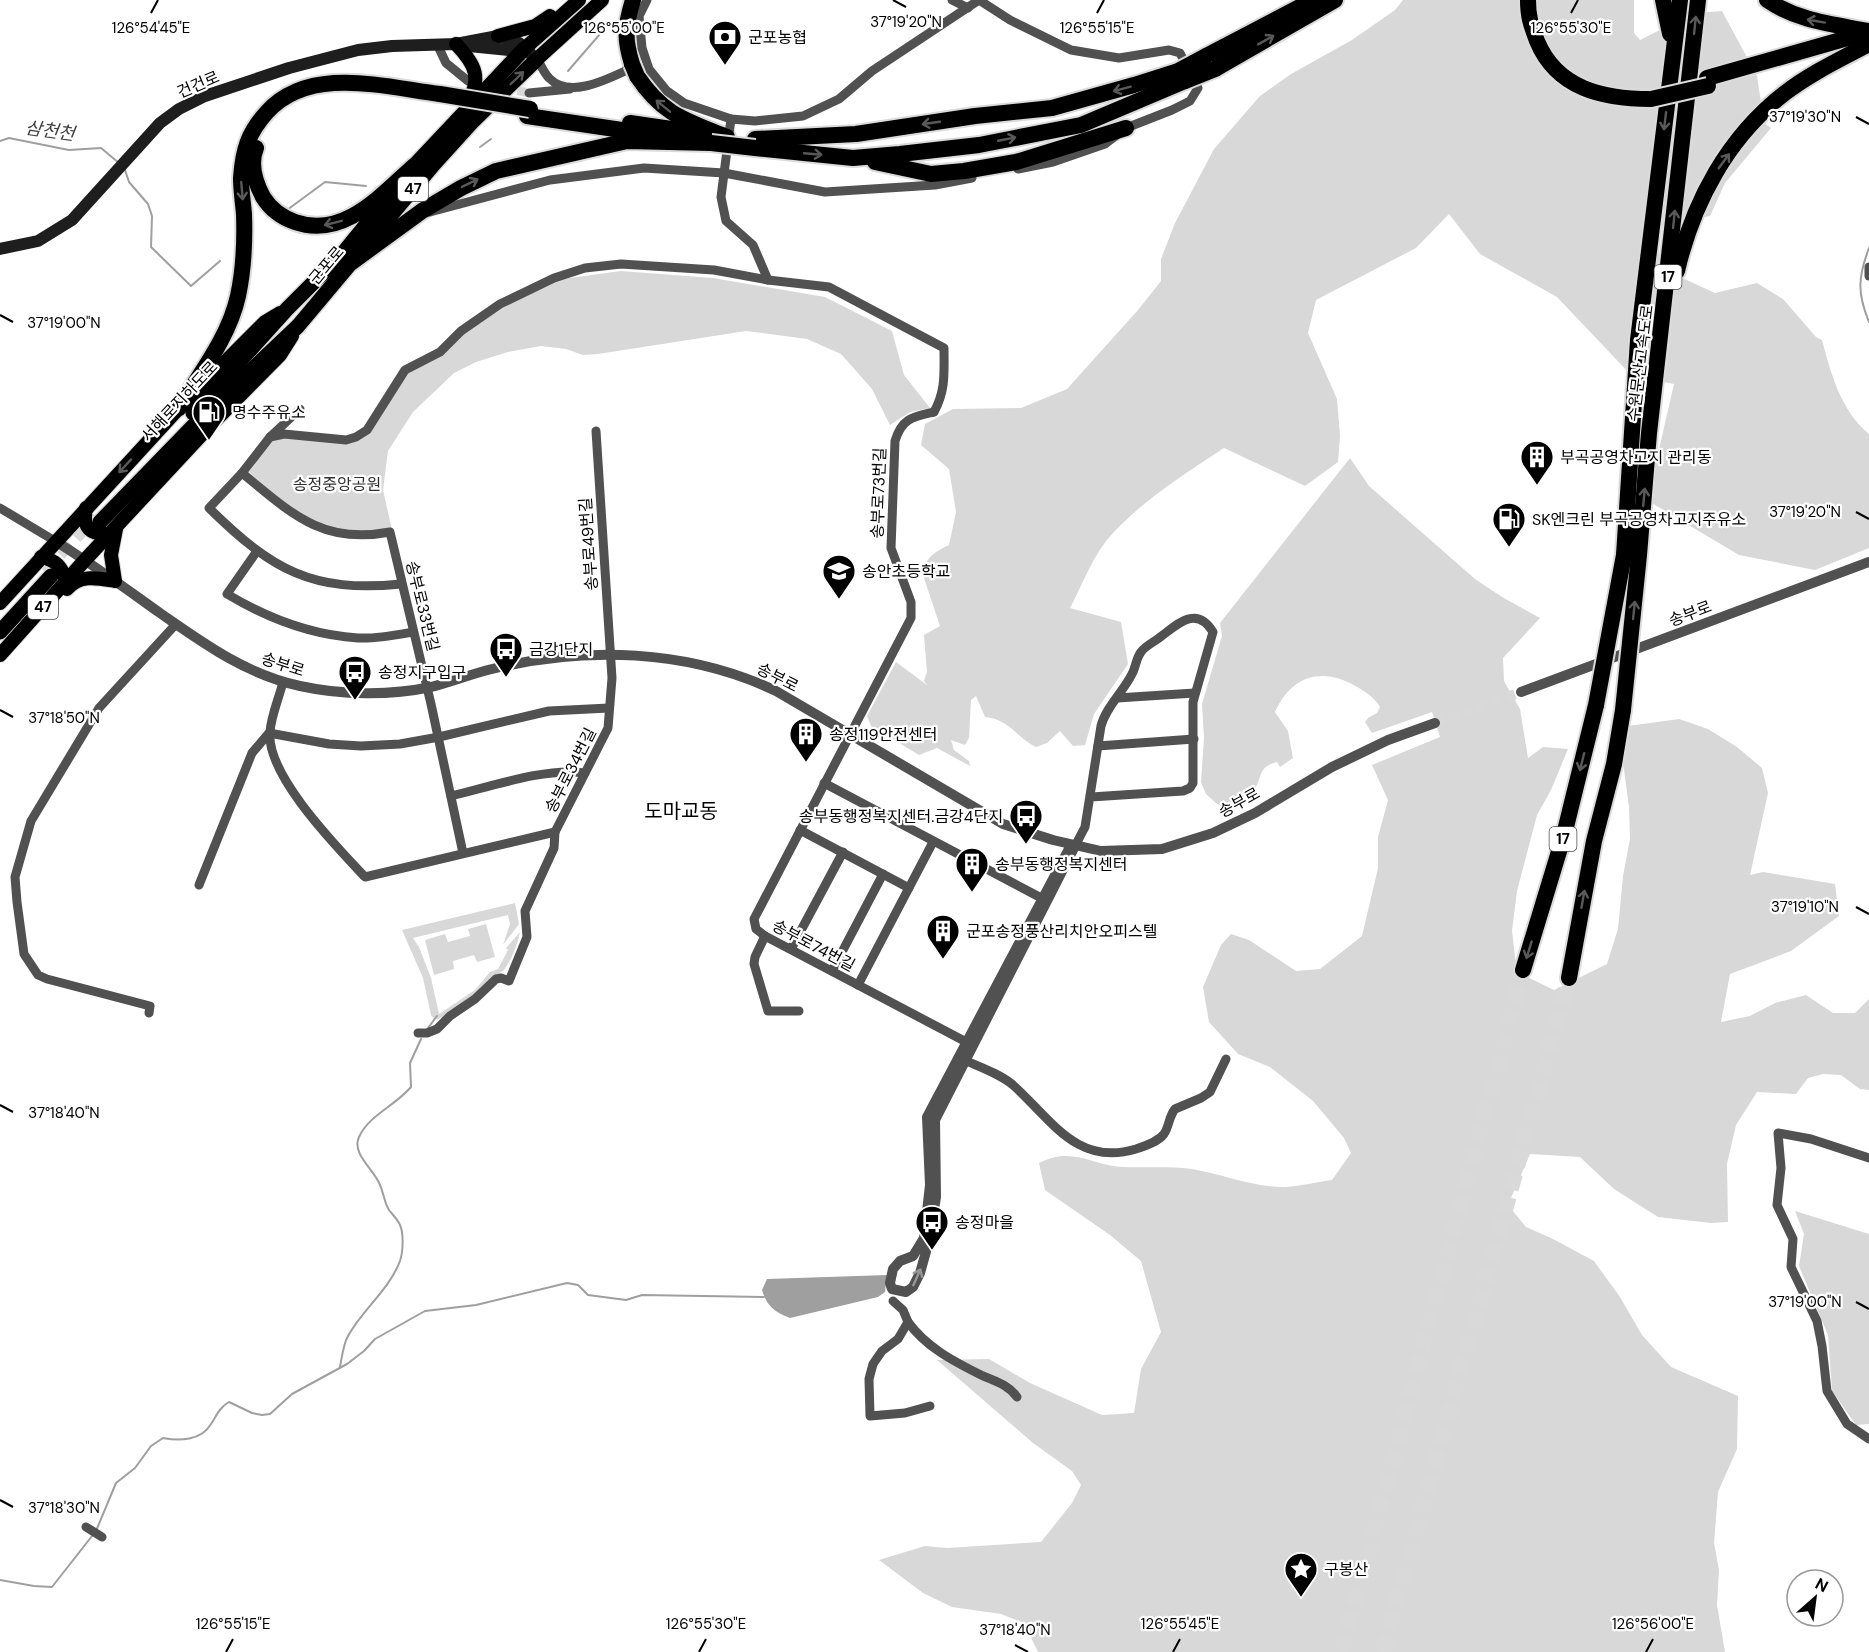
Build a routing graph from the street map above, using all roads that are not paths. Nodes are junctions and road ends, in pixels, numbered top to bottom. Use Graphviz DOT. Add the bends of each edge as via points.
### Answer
graph roads {
  1 [pos="579,0"];
  2 [pos="602,0"];
  3 [pos="633,0"];
  4 [pos="647,0"];
  5 [pos="952,0"];
  6 [pos="979,0"];
  7 [pos="1528,0"];
  8 [pos="1538,0"];
  9 [pos="1664,0"];
  10 [pos="1680,0"];
  11 [pos="1698,0"];
  12 [pos="1767,0"];
  13 [pos="1328,2"];
  14 [pos="968,8"];
  15 [pos="563,14"];
  16 [pos="1869,32"];
  17 [pos="498,36"];
  18 [pos="437,44"];
  19 [pos="456,44"];
  20 [pos="1869,44"];
  21 [pos="524,49"];
  22 [pos="1674,52"];
  23 [pos="537,58"];
  24 [pos="639,67"];
  25 [pos="1182,76"];
  26 [pos="468,81"];
  27 [pos="1708,82"];
  28 [pos="581,88"];
  29 [pos="1650,95"];
  30 [pos="438,99"];
  31 [pos="529,106"];
  32 [pos="463,112"];
  33 [pos="730,119"];
  34 [pos="1126,128"];
  35 [pos="717,138"];
  36 [pos="755,144"];
  37 [pos="853,158"];
  38 [pos="414,166"];
  39 [pos="724,172"];
  40 [pos="414,217"];
  41 [pos="0,249"];
  42 [pos="352,262"];
  43 [pos="1869,267"];
  44 [pos="1869,276"];
  45 [pos="768,280"];
  46 [pos="287,309"];
  47 [pos="298,326"];
  48 [pos="1662,333"];
  49 [pos="179,408"];
  50 [pos="300,409"];
  51 [pos="596,432"];
  52 [pos="270,437"];
  53 [pos="242,473"];
  54 [pos="0,508"];
  55 [pos="101,521"];
  56 [pos="54,542"];
  57 [pos="257,551"];
  58 [pos="1632,555"];
  59 [pos="85,560"];
  60 [pos="1869,562"];
  61 [pos="45,568"];
  62 [pos="66,581"];
  63 [pos="115,581"];
  64 [pos="401,584"];
  65 [pos="0,603"];
  66 [pos="0,619"];
  67 [pos="176,624"];
  68 [pos="0,632"];
  69 [pos="413,632"];
  70 [pos="11,643"];
  71 [pos="0,655"];
  72 [pos="610,655"];
  73 [pos="283,682"];
  74 [pos="427,688"];
  75 [pos="1521,692"];
  76 [pos="1195,693"];
  77 [pos="1117,698"];
  78 [pos="609,708"];
  79 [pos="1435,723"];
  80 [pos="269,733"];
  81 [pos="850,734"];
  82 [pos="439,737"];
  83 [pos="1194,739"];
  84 [pos="1098,746"];
  85 [pos="584,773"];
  86 [pos="824,783"];
  87 [pos="451,796"];
  88 [pos="1091,797"];
  89 [pos="800,830"];
  90 [pos="555,832"];
  91 [pos="933,842"];
  92 [pos="1073,845"];
  93 [pos="843,852"];
  94 [pos="460,854"];
  95 [pos="883,874"];
  96 [pos="199,885"];
  97 [pos="909,888"];
  98 [pos="1045,900"];
  99 [pos="765,936"];
  100 [pos="791,949"];
  101 [pos="1523,970"];
  102 [pos="832,971"];
  103 [pos="1569,978"];
  104 [pos="858,985"];
  105 [pos="800,1011"];
  106 [pos="149,1012"];
  107 [pos="418,1033"];
  108 [pos="969,1044"];
  109 [pos="1226,1059"];
  110 [pos="964,1060"];
  111 [pos="1869,1158"];
  112 [pos="893,1301"];
  113 [pos="908,1322"];
  114 [pos="1017,1397"];
  115 [pos="930,1406"];
  116 [pos="1869,1439"];
  117 [pos="86,1527"];
  118 [pos="102,1537"];
  1 -- 15 [label="main road, 군포로 / 47"];
  2 -- 23 [label="main road, 군포로 / 47"];
  3 -- 24 [label="highway" via="626,41"];
  4 -- 24 [label="street" via="639,16"];
  5 -- 14 [label="street"];
  6 -- 14 [label="street"];
  6 -- 34 [label="street" via="1071,50 1119,58 1169,50 1180,52 1198,88 1190,101"];
  7 -- 29 [label="highway" via="1528,19 1542,52 1556,72 1591,91 1627,99"];
  8 -- 29 [label="highway" via="1541,30 1560,62 1593,84"];
  9 -- 22 [label="highway"];
  10 -- 22 [label="highway, 수원문산고속도로 / 17"];
  48 -- 11 [label="highway, 수원문산고속도로 / 17, one-way"];
  16 -- 12 [label="highway, one-way" via="1805,19"];
  13 -- 25 [label="highway, bridge"];
  14 -- 33 [label="street" via="872,71 839,99 803,116 755,121"];
  15 -- 17 [label="main road" via="557,12 535,26"];
  15 -- 21 [label="main road, 군포로 / 47"];
  16 -- 27 [label="highway"];
  17 -- 19 [label="main road, 건건로"];
  17 -- 21 [label="main road" via="519,43"];
  18 -- 19 [label="main road, 건건로"];
  18 -- 26 [label="street" via="446,63"];
  18 -- 41 [label="main road, 건건로" via="358,50 205,96 160,123 72,220 38,241"];
  19 -- 21 [label="main road, 건건로"];
  19 -- 32 [label="main road" via="470,59 477,77 475,91"];
  20 -- 27 [label="highway"];
  48 -- 20 [label="highway, one-way" via="1681,254 1702,195 1719,167 1745,131 1785,94"];
  21 -- 23 [label="main road"];
  21 -- 32 [label="highway, 군포로 / 47"];
  22 -- 58 [label="highway, 수원문산고속도로 / 17, one-way" via="1638,340"];
  23 -- 28 [label="street" via="550,80 565,87"];
  42 -- 23 [label="highway, 군포로 / 47, one-way" via="465,129"];
  24 -- 28 [label="street"];
  24 -- 33 [label="street" via="649,69 667,92 684,103"];
  35 -- 24 [label="highway, one-way" via="669,112 650,96"];
  25 -- 36 [label="highway, one-way" via="1052,108"];
  37 -- 25 [label="highway, one-way" via="979,145 1081,125"];
  27 -- 29 [label="highway"];
  28 -- 31 [label="street"];
  30 -- 31 [label="highway, bridge"];
  38 -- 30 [label="highway, one-way" via="358,214 331,226 303,225 280,217 266,202 255,183 253,154 263,129 282,109 302,97 323,91"];
  30 -- 49 [label="highway, one-way" via="363,84 323,83 284,96 255,125 244,150 241,181 245,256 238,296 230,325"];
  31 -- 35 [label="highway"];
  32 -- 38 [label="highway, 군포로 / 47"];
  33 -- 39 [label="street"];
  34 -- 37 [label="highway" via="1016,162 964,171 931,174"];
  34 -- 39 [label="street" via="1105,144 1053,162 935,185 825,192"];
  35 -- 36 [label="highway"];
  40 -- 35 [label="highway, one-way" via="496,171 627,141"];
  36 -- 37 [label="highway, one-way"];
  38 -- 46 [label="highway, 군포로 / 47" via="344,252"];
  39 -- 40 [label="street" via="644,168 550,180"];
  39 -- 45 [label="street" via="721,196 726,221 753,245"];
  40 -- 42 [label="highway"];
  42 -- 47 [label="highway, 군포로 / 47"];
  43 -- 44 [label="street"];
  45 -- 52 [label="street" via="714,270 621,264 585,268 500,304 461,330 440,351 405,370 366,430 356,437"];
  45 -- 81 [label="street, 송부로73번길" via="829,287 944,348 944,391 934,412 907,420 895,441 891,548 912,613"];
  46 -- 49 [label="main road, 군포로 / 47" via="264,322"];
  46 -- 55 [label="highway, 서해로지하도로 / 47"];
  47 -- 55 [label="highway, 서해로지하도로 / 47"];
  58 -- 48 [label="highway, 수원문산고속도로 / 17, one-way"];
  49 -- 55 [label="main road, 군포로 / 47, one-way"];
  50 -- 52 [label="street"];
  51 -- 72 [label="street, 송부로49번길"];
  52 -- 53 [label="street"];
  53 -- 57 [label="street" via="209,508"];
  53 -- 64 [label="street, 송부로33번길" via="287,509 319,528 350,535 390,532"];
  54 -- 56 [label="street"];
  55 -- 56 [label="main road, 군포로 / 47"];
  55 -- 59 [label="main road, 군포로 / 47"];
  55 -- 63 [label="main road"];
  56 -- 59 [label="street, 송부로"];
  56 -- 61 [label="main road, 47"];
  57 -- 64 [label="street" via="280,566 341,586"];
  57 -- 69 [label="street" via="227,594 266,615 309,630 359,638"];
  58 -- 101 [label="highway, 수원문산고속도로 / 17, one-way, bridge" via="1564,835"];
  103 -- 58 [label="highway, 수원문산고속도로 / 17, one-way, bridge" via="1623,710"];
  59 -- 62 [label="main road, 47"];
  59 -- 63 [label="street, 송부로"];
  60 -- 75 [label="street, 송부로"];
  61 -- 62 [label="main road" via="50,559 59,564"];
  61 -- 65 [label="main road, 47"];
  61 -- 66 [label="highway, 47"];
  61 -- 68 [label="highway, 47"];
  62 -- 70 [label="main road, 47"];
  63 -- 67 [label="street, 송부로"];
  63 -- 70 [label="main road" via="87,578 71,584"];
  64 -- 69 [label="street, 송부로33번길"];
  67 -- 73 [label="street, 송부로" via="227,658"];
  67 -- 106 [label="street" via="99,708 31,821 15,877 24,954 38,975 150,1006"];
  69 -- 74 [label="street, 송부로33번길"];
  70 -- 71 [label="main road, 47"];
  72 -- 74 [label="street, 송부로" via="561,656 491,669"];
  72 -- 78 [label="street, 송부로34번길"];
  72 -- 81 [label="street, 송부로" via="663,658 748,678"];
  73 -- 74 [label="street, 송부로" via="346,692"];
  73 -- 80 [label="street"];
  74 -- 82 [label="street, 송부로33번길"];
  76 -- 77 [label="street"];
  76 -- 77 [label="street" via="1213,632 1193,617 1141,652"];
  76 -- 83 [label="street"];
  77 -- 84 [label="street" via="1105,714"];
  78 -- 82 [label="street" via="549,711"];
  78 -- 85 [label="street, 송부로34번길" via="608,728"];
  79 -- 92 [label="street, 송부로" via="1332,767 1213,833 1162,849 1101,851"];
  80 -- 82 [label="street" via="361,746"];
  80 -- 94 [label="street, 송부로34번길" via="275,761 303,810 365,877"];
  80 -- 96 [label="street" via="252,753"];
  81 -- 86 [label="street, 송부로74번길"];
  81 -- 92 [label="street, 송부로" via="1003,824"];
  82 -- 87 [label="street, 송부로33번길"];
  83 -- 84 [label="street"];
  83 -- 88 [label="street" via="1190,788"];
  84 -- 88 [label="street"];
  85 -- 87 [label="street" via="549,772"];
  85 -- 90 [label="street, 송부로34번길"];
  86 -- 89 [label="street, 송부로74번길"];
  86 -- 91 [label="street"];
  87 -- 94 [label="street, 송부로33번길"];
  88 -- 92 [label="street" via="1085,827"];
  89 -- 93 [label="street"];
  89 -- 99 [label="street, 송부로74번길" via="754,919 756,929"];
  90 -- 94 [label="street, 송부로34번길"];
  90 -- 107 [label="street" via="554,848 525,911 527,937 509,981 496,979 436,1029"];
  91 -- 97 [label="street"];
  91 -- 98 [label="street"];
  92 -- 98 [label="street"];
  93 -- 95 [label="street"];
  93 -- 100 [label="street"];
  95 -- 97 [label="street"];
  95 -- 102 [label="street"];
  97 -- 104 [label="street"];
  98 -- 108 [label="street"];
  99 -- 100 [label="street, 송부로74번길"];
  99 -- 105 [label="street" via="754,964 768,1011"];
  100 -- 102 [label="street, 송부로74번길"];
  102 -- 104 [label="street, 송부로74번길"];
  104 -- 108 [label="street, 송부로74번길"];
  108 -- 110 [label="street"];
  108 -- 110 [label="street, one-way" via="927,1117 930,1185 924,1238 913,1256 893,1269 892,1290 906,1292 914,1287 920,1273 936,1197 934,1120"];
  109 -- 110 [label="street" via="1210,1092 1175,1109 1159,1139 1122,1153 1085,1149 1075,1144 1012,1084"];
  111 -- 116 [label="street" via="1812,1139 1778,1133 1781,1168 1777,1205 1793,1239 1791,1267 1817,1321 1827,1391 1847,1424"];
  112 -- 113 [label="street"];
  113 -- 114 [label="street" via="934,1349 1001,1383"];
  113 -- 115 [label="street" via="898,1339 873,1364 869,1379 870,1416"];
  117 -- 118 [label="street"];
}
